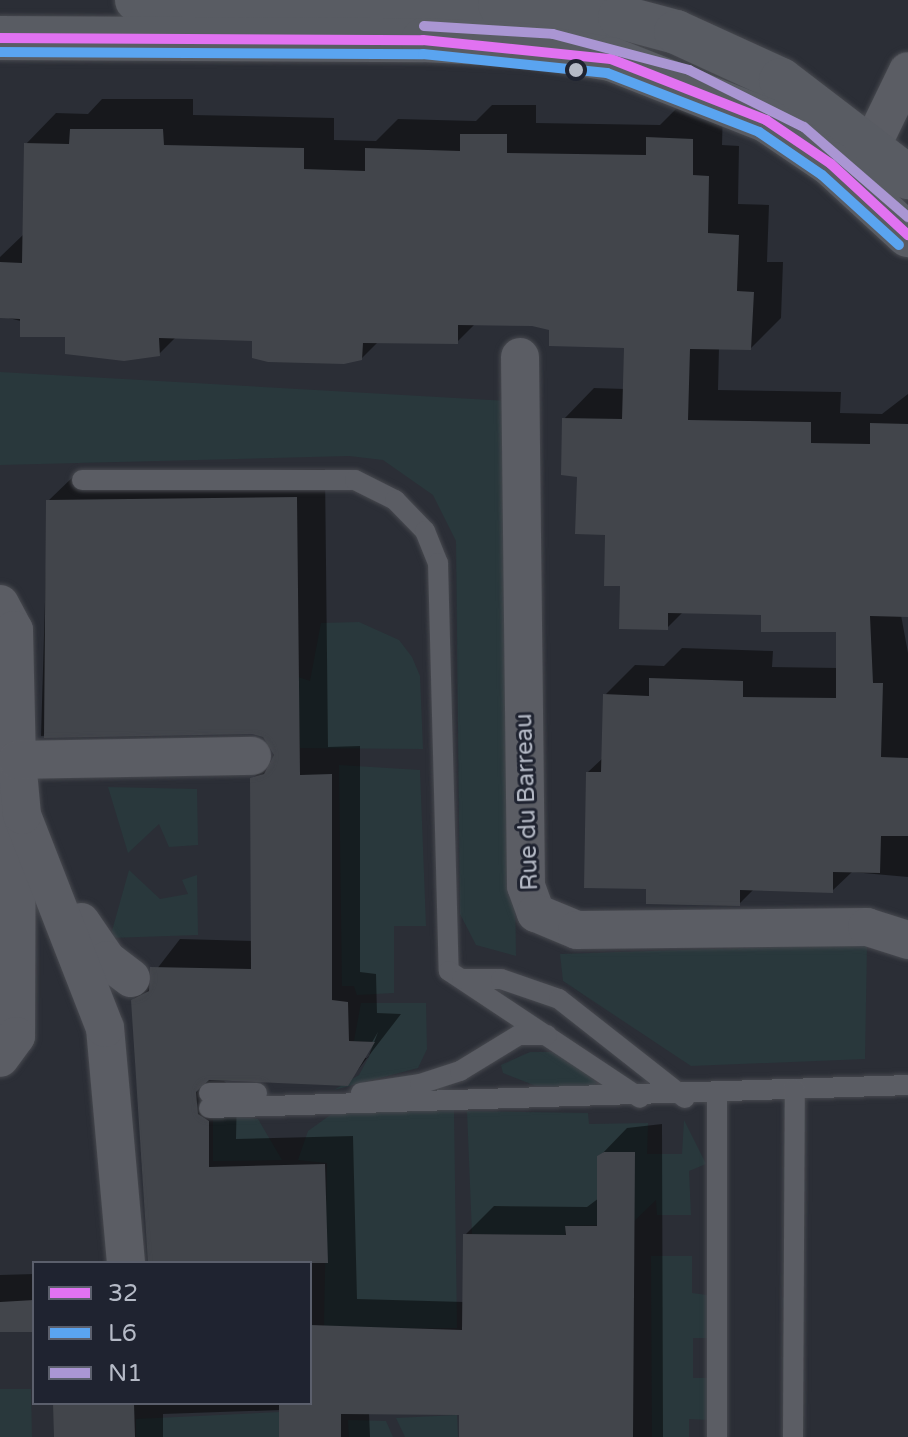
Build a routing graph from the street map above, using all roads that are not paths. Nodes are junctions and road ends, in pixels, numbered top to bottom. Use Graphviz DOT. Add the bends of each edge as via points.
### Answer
graph roads {
  1 [pos="137,0"];
  2 [pos="422,15"];
  3 [pos="0,38"];
  4 [pos="908,71"];
  5 [pos="872,145"];
  6 [pos="908,177"];
  7 [pos="908,235"];
  8 [pos="520,357"];
  9 [pos="82,480"];
  10 [pos="0,604"];
  11 [pos="16,742"];
  12 [pos="252,756"];
  13 [pos="0,828"];
  14 [pos="45,871"];
  15 [pos="908,940"];
  16 [pos="131,978"];
  17 [pos="462,979"];
  18 [pos="551,1036"];
  19 [pos="0,1058"];
  20 [pos="908,1085"];
  21 [pos="795,1089"];
  22 [pos="717,1094"];
  23 [pos="640,1098"];
  24 [pos="685,1098"];
  25 [pos="126,1261"];
  26 [pos="717,1437"];
  27 [pos="793,1437"];
  1 -- 2 [label="main road"];
  2 -- 3 [label="main road"];
  2 -- 5 [label="main road" via="557,7 676,32 781,80"];
  2 -- 7 [label="main road" via="684,83 796,139"];
  4 -- 5 [label="street"];
  5 -- 6 [label="main road"];
  8 -- 15 [label="street, Rue du Barreau" via="526,886 536,913 577,930 867,927"];
  9 -- 17 [label="lane" via="355,480 395,500 425,531 438,563 449,971"];
  10 -- 11 [label="street" via="14,630"];
  11 -- 12 [label="street"];
  11 -- 13 [label="street"];
  11 -- 14 [label="street" via="22,815"];
  11 -- 19 [label="street" via="16,1036"];
  14 -- 16 [label="street" via="107,960"];
  14 -- 25 [label="street" via="105,1028"];
  17 -- 18 [label="lane"];
  17 -- 24 [label="lane" via="501,979 559,999"];
  18 -- 23 [label="lane"];
  18 -- 23 [label="lane" via="519,1035 460,1071 420,1084 353,1094 209,1100"];
  20 -- 21 [label="lane"];
  21 -- 22 [label="lane"];
  21 -- 27 [label="lane"];
  22 -- 24 [label="lane"];
  22 -- 26 [label="lane"];
  23 -- 24 [label="lane"];
}
